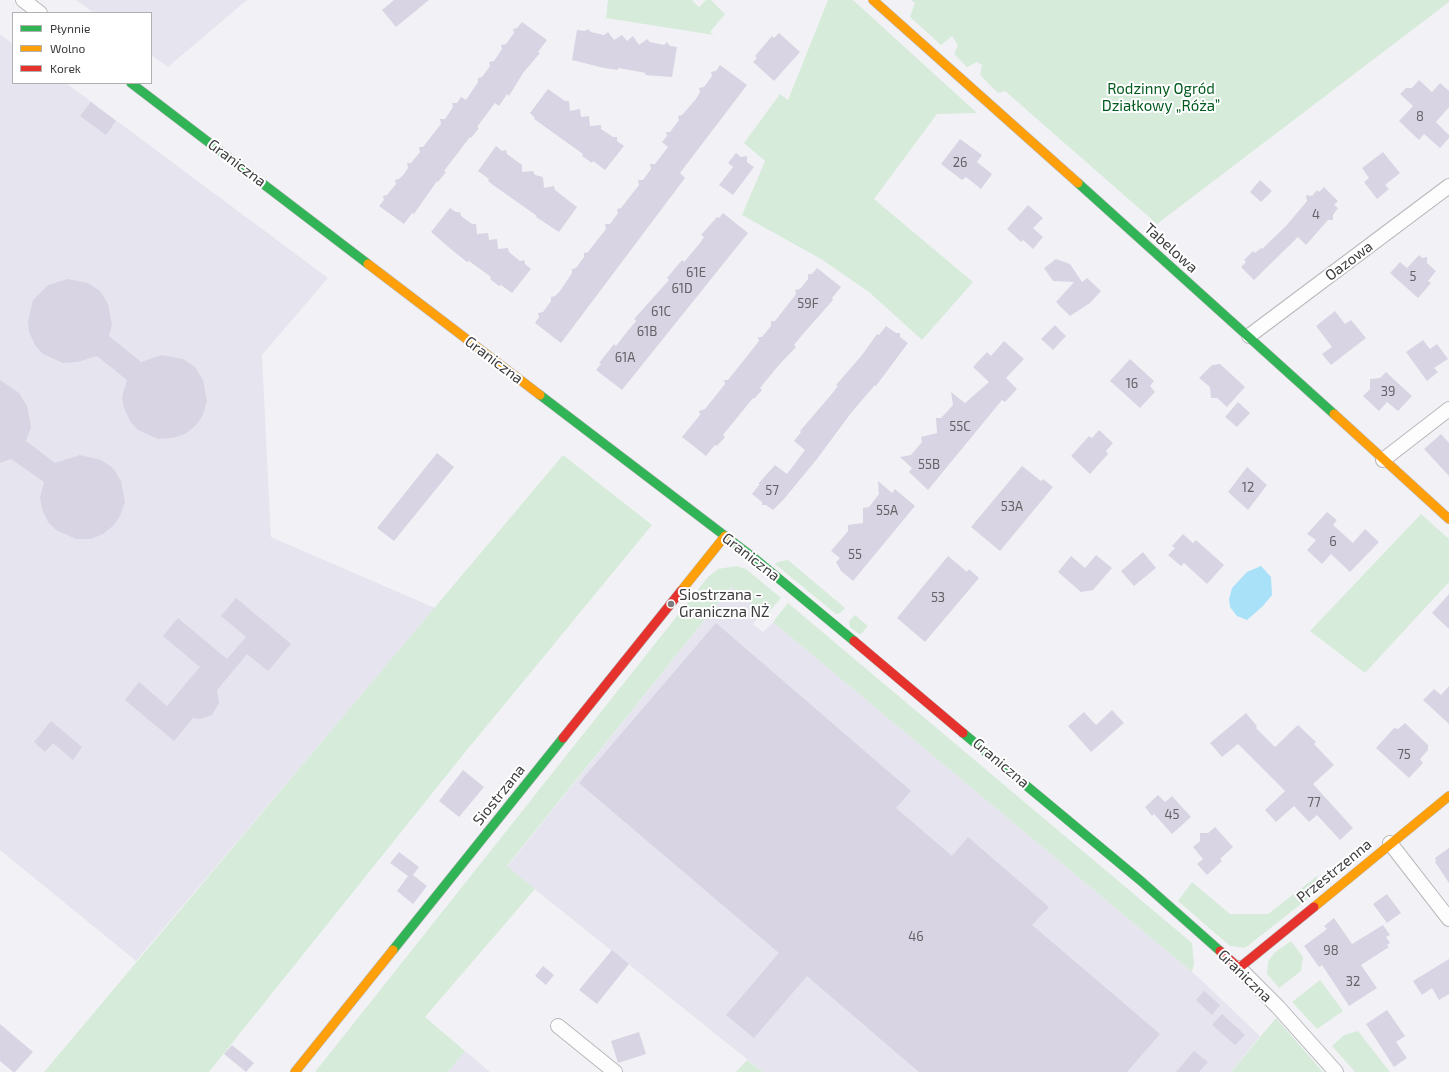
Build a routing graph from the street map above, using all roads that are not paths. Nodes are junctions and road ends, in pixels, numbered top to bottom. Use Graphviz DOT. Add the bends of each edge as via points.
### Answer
graph roads {
  1 [pos="23,0"];
  2 [pos="873,0"];
  3 [pos="39,12"];
  4 [pos="132,84"];
  5 [pos="1449,186"];
  6 [pos="1248,336"];
  7 [pos="1449,409"];
  8 [pos="1382,460"];
  9 [pos="1449,519"];
  10 [pos="725,536"];
  11 [pos="1449,796"];
  12 [pos="1390,843"];
  13 [pos="1449,919"];
  14 [pos="1239,968"];
  15 [pos="558,1026"];
  16 [pos="295,1072"];
  17 [pos="616,1072"];
  18 [pos="1336,1072"];
  1 -- 3 [label="street"];
  2 -- 6 [label="street, Tabelowa"];
  4 -- 10 [label="street, Graniczna"];
  5 -- 6 [label="street, Oazowa"];
  6 -- 8 [label="street, Tabelowa"];
  7 -- 8 [label="street"];
  8 -- 9 [label="street, Tabelowa"];
  10 -- 14 [label="street, Graniczna" via="766,567 1129,871"];
  10 -- 16 [label="street, Siostrzana"];
  11 -- 12 [label="street, Przestrzenna"];
  12 -- 13 [label="street"];
  12 -- 14 [label="street, Przestrzenna"];
  14 -- 18 [label="street, Graniczna"];
  15 -- 17 [label="street"];
}
